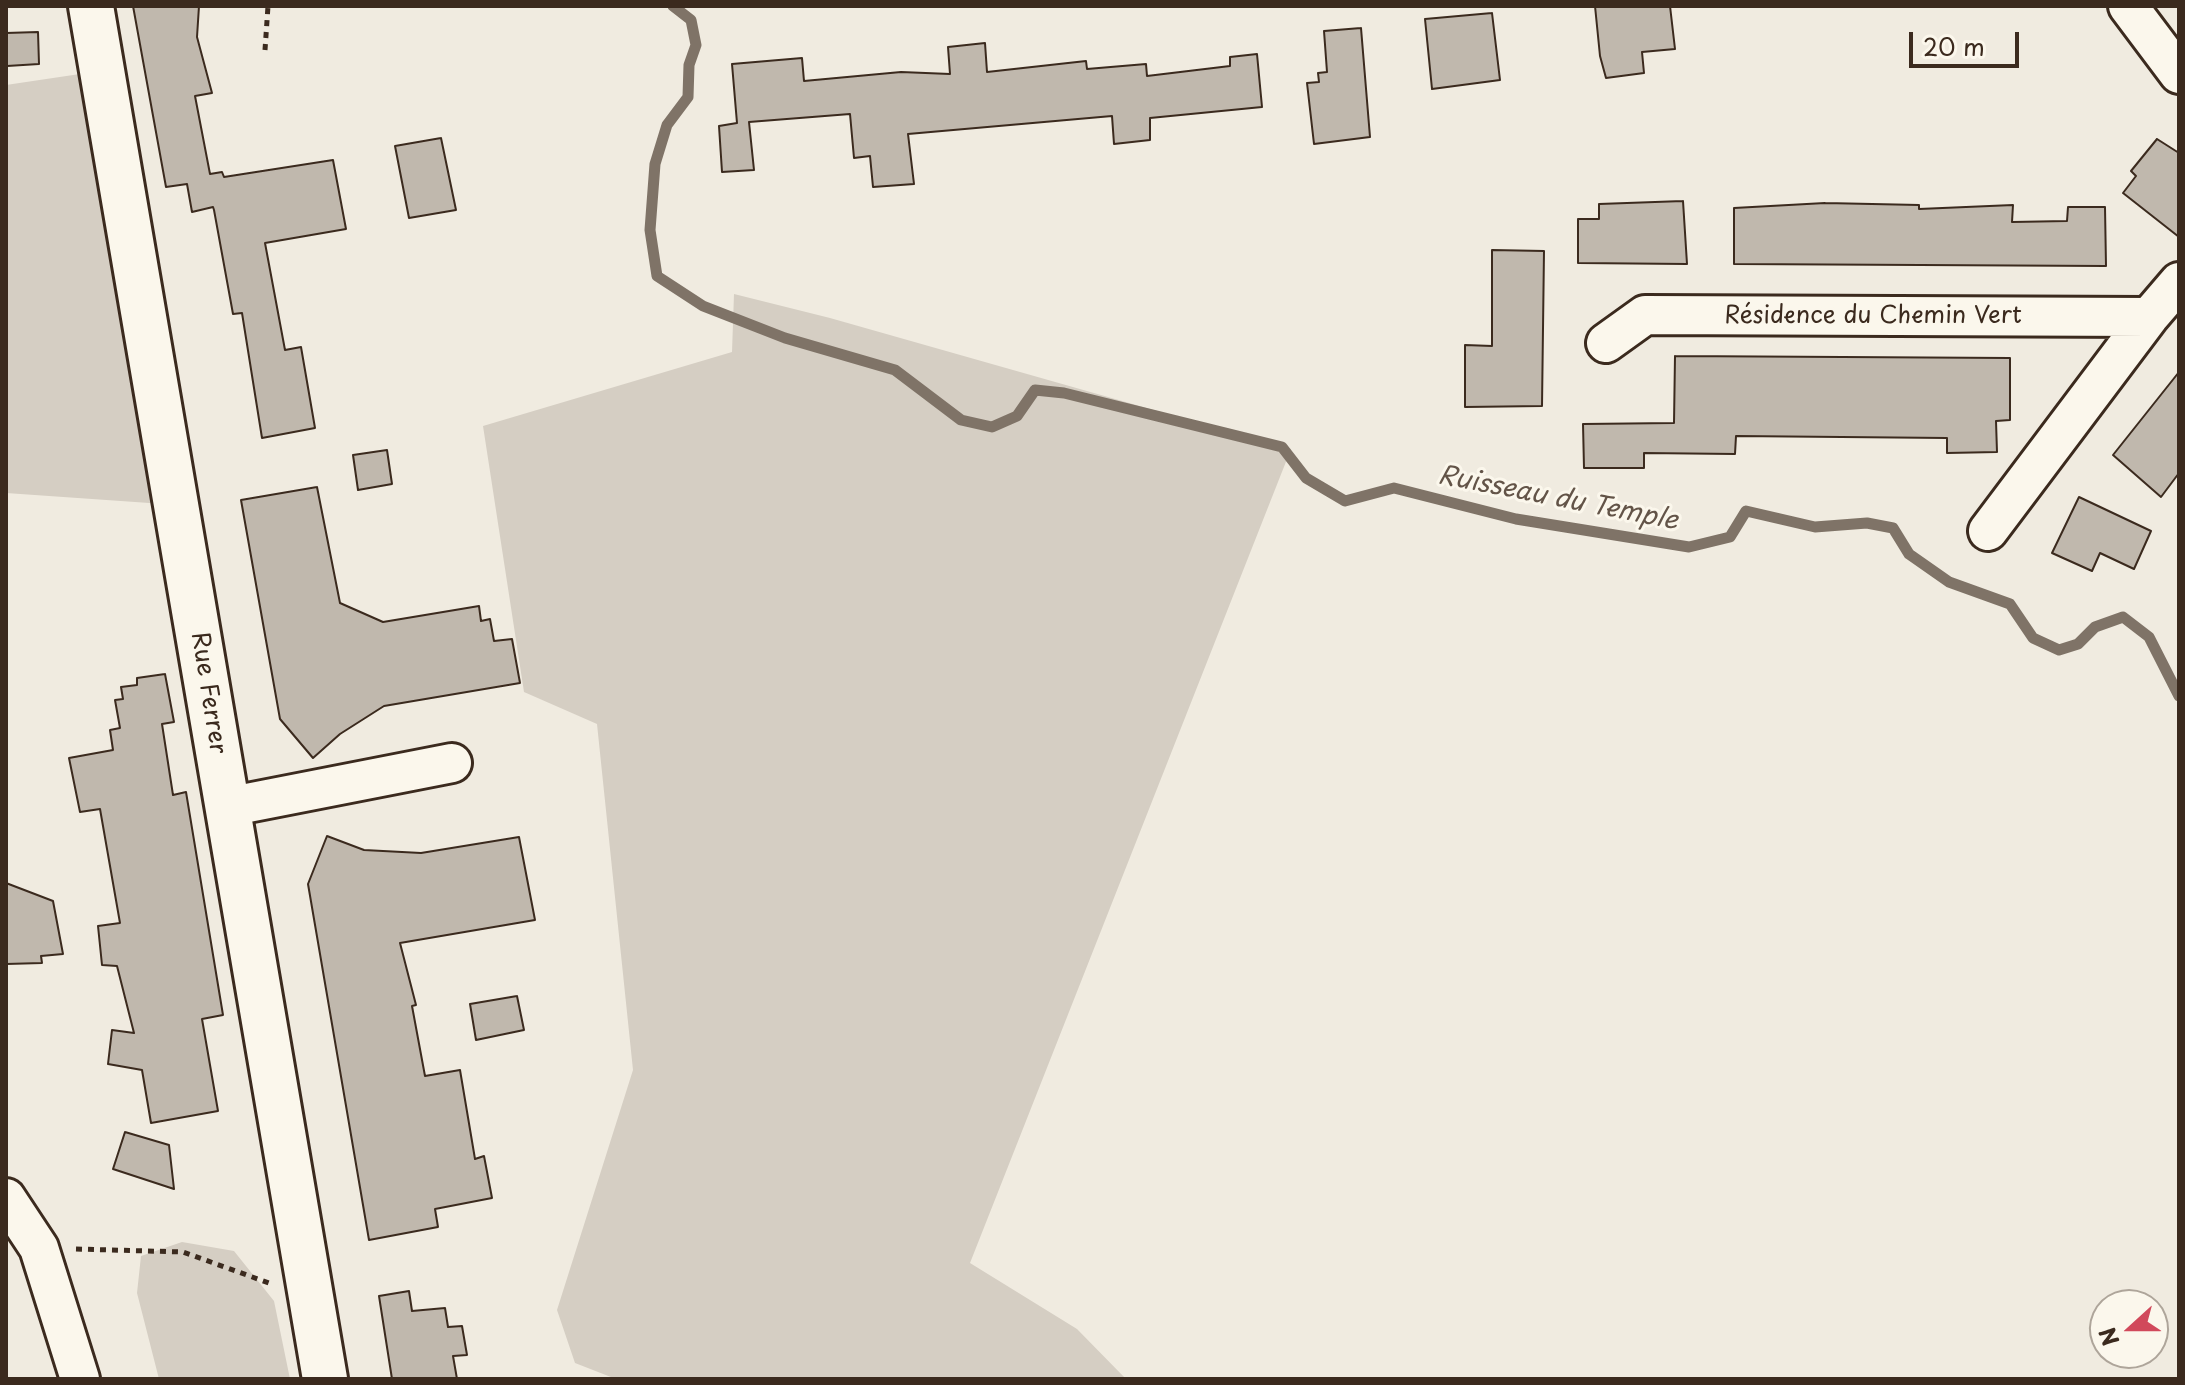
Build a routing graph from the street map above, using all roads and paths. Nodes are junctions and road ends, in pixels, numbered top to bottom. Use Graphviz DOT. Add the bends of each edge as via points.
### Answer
graph roads {
  1 [pos="91,6"];
  2 [pos="268,6"];
  3 [pos="2128,6"];
  4 [pos="265,50"];
  5 [pos="2179,74"];
  6 [pos="2179,282"];
  7 [pos="2149,317"];
  8 [pos="1606,343"];
  9 [pos="1988,531"];
  10 [pos="452,763"];
  11 [pos="227,807"];
  12 [pos="6,1198"];
  13 [pos="39,1248"];
  14 [pos="310,1300"];
  15 [pos="80,1379"];
  16 [pos="325,1379"];
  1 -- 11 [label="main road, Rue Ferrer"];
  2 -- 4 [label="path"];
  3 -- 5 [label="street"];
  6 -- 7 [label="street"];
  7 -- 8 [label="street, Résidence du Chemin Vert" via="1645,315"];
  7 -- 9 [label="street"];
  10 -- 11 [label="street"];
  11 -- 14 [label="main road, Rue Ferrer"];
  12 -- 13 [label="street"];
  13 -- 14 [label="path" via="183,1252"];
  13 -- 15 [label="street"];
  14 -- 16 [label="main road, Rue Ferrer"];
}
